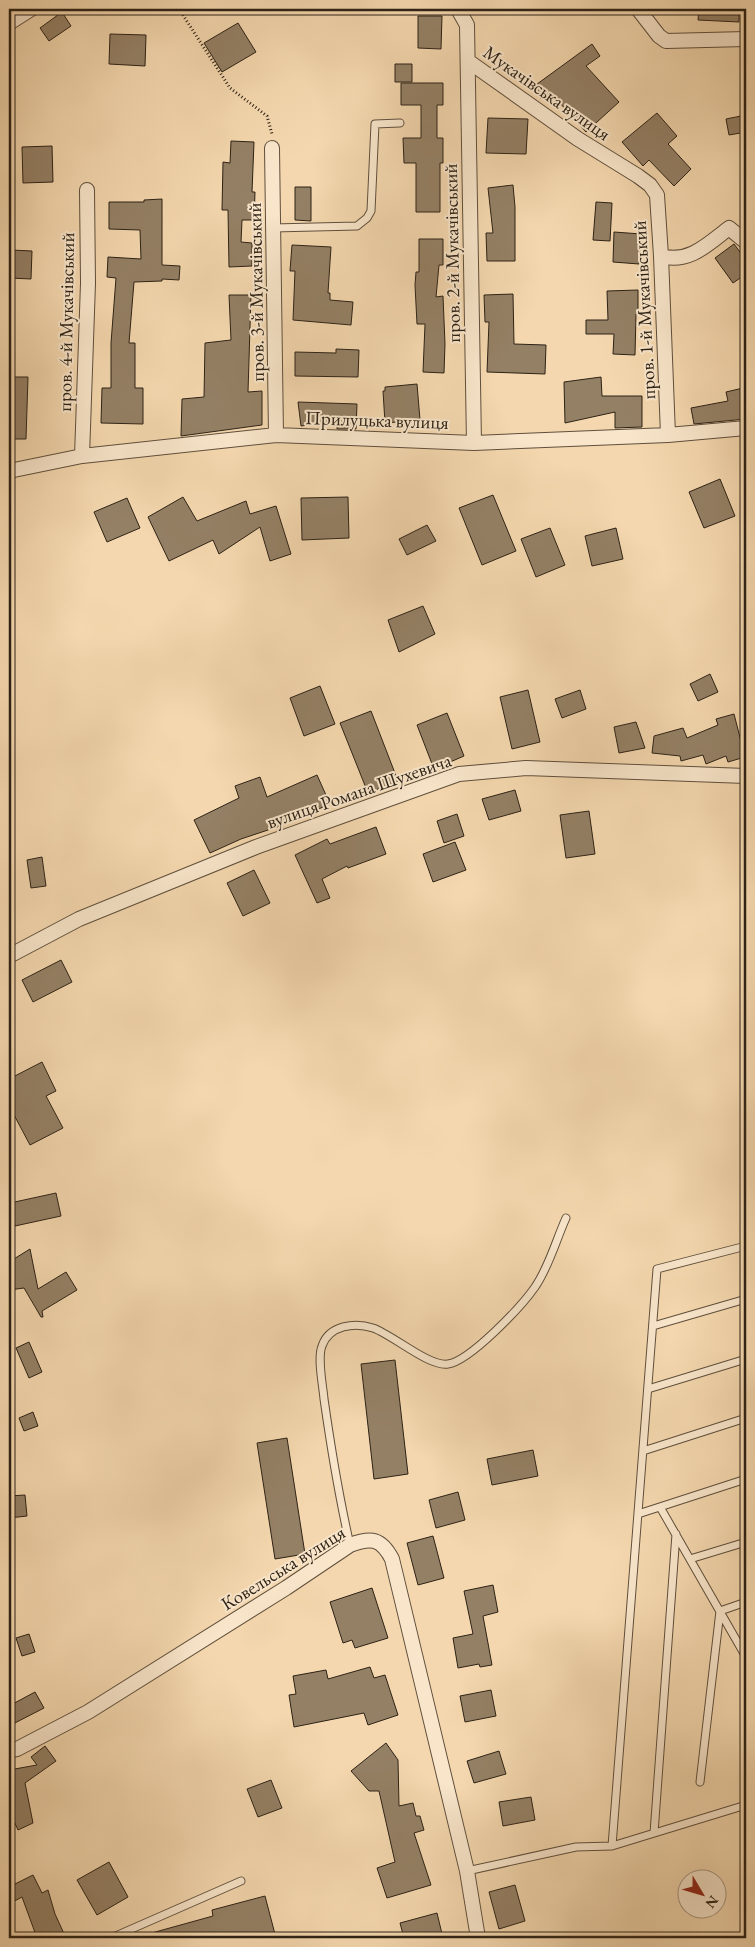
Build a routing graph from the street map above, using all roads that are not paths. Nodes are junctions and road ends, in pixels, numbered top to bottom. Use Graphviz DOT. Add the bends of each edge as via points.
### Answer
graph roads {
  1 [pos="31,9"];
  2 [pos="458,9"];
  3 [pos="638,9"];
  4 [pos="9,23"];
  5 [pos="746,39"];
  6 [pos="468,62"];
  7 [pos="400,124"];
  8 [pos="272,148"];
  9 [pos="650,185"];
  10 [pos="87,190"];
  11 [pos="273,228"];
  12 [pos="746,242"];
  13 [pos="661,256"];
  14 [pos="746,428"];
  15 [pos="276,435"];
  16 [pos="668,435"];
  17 [pos="474,443"];
  18 [pos="82,456"];
  19 [pos="9,470"];
  20 [pos="746,776"];
  21 [pos="9,956"];
  22 [pos="566,1218"];
  23 [pos="746,1246"];
  24 [pos="746,1300"];
  25 [pos="653,1326"];
  26 [pos="746,1359"];
  27 [pos="648,1389"];
  28 [pos="746,1418"];
  29 [pos="643,1451"];
  30 [pos="746,1479"];
  31 [pos="660,1507"];
  32 [pos="638,1514"];
  33 [pos="676,1534"];
  34 [pos="746,1542"];
  35 [pos="350,1545"];
  36 [pos="690,1559"];
  37 [pos="746,1602"];
  38 [pos="720,1611"];
  39 [pos="746,1657"];
  40 [pos="9,1751"];
  41 [pos="700,1782"];
  42 [pos="746,1805"];
  43 [pos="654,1833"];
  44 [pos="612,1846"];
  45 [pos="467,1871"];
  46 [pos="242,1882"];
  47 [pos="111,1938"];
  48 [pos="478,1938"];
  1 -- 4 [label="street"];
  2 -- 6 [label="street, Мукачівська вулиця" via="467,25"];
  3 -- 5 [label="street" via="666,41"];
  6 -- 9 [label="street, Мукачівська вулиця"];
  6 -- 17 [label="street, пров. 2-й Мукачівський"];
  7 -- 11 [label="lane" via="375,124 371,211 362,224"];
  8 -- 11 [label="street, пров. 3-й Мукачівський"];
  9 -- 13 [label="street, пров. 1-й Мукачівський" via="657,195"];
  10 -- 18 [label="street, пров. 4-й Мукачівський" via="88,283"];
  11 -- 15 [label="street, пров. 3-й Мукачівський"];
  12 -- 13 [label="street" via="729,228 699,252 672,259"];
  13 -- 16 [label="street, пров. 1-й Мукачівський"];
  14 -- 16 [label="street, Прилуцька вулиця"];
  15 -- 17 [label="street, Прилуцька вулиця"];
  15 -- 18 [label="street, Прилуцька вулиця"];
  16 -- 17 [label="street, Прилуцька вулиця"];
  18 -- 19 [label="street, Прилуцька вулиця"];
  20 -- 21 [label="street, вулиця Романа Шухевича" via="526,768 459,774 256,846 79,919"];
  22 -- 35 [label="lane" via="534,1288 502,1324 462,1358 447,1365 434,1362 366,1325 341,1326 322,1346 321,1372 332,1457"];
  23 -- 25 [label="lane" via="657,1269"];
  24 -- 25 [label="lane"];
  25 -- 27 [label="lane"];
  26 -- 27 [label="lane"];
  27 -- 29 [label="lane"];
  28 -- 29 [label="lane"];
  29 -- 32 [label="lane"];
  30 -- 31 [label="lane"];
  31 -- 32 [label="lane"];
  31 -- 33 [label="lane"];
  32 -- 44 [label="lane"];
  33 -- 36 [label="lane"];
  33 -- 43 [label="lane"];
  34 -- 36 [label="lane"];
  35 -- 40 [label="street, Ковельська вулиця" via="88,1712"];
  35 -- 45 [label="street, Ковельська вулиця" via="362,1541 378,1542 386,1547 392,1559"];
  36 -- 38 [label="lane"];
  37 -- 38 [label="lane"];
  38 -- 39 [label="lane"];
  38 -- 41 [label="lane"];
  42 -- 43 [label="lane"];
  43 -- 44 [label="lane"];
  44 -- 45 [label="lane" via="576,1847"];
  45 -- 48 [label="street, Ковельська вулиця"];
  46 -- 47 [label="lane"];
}
